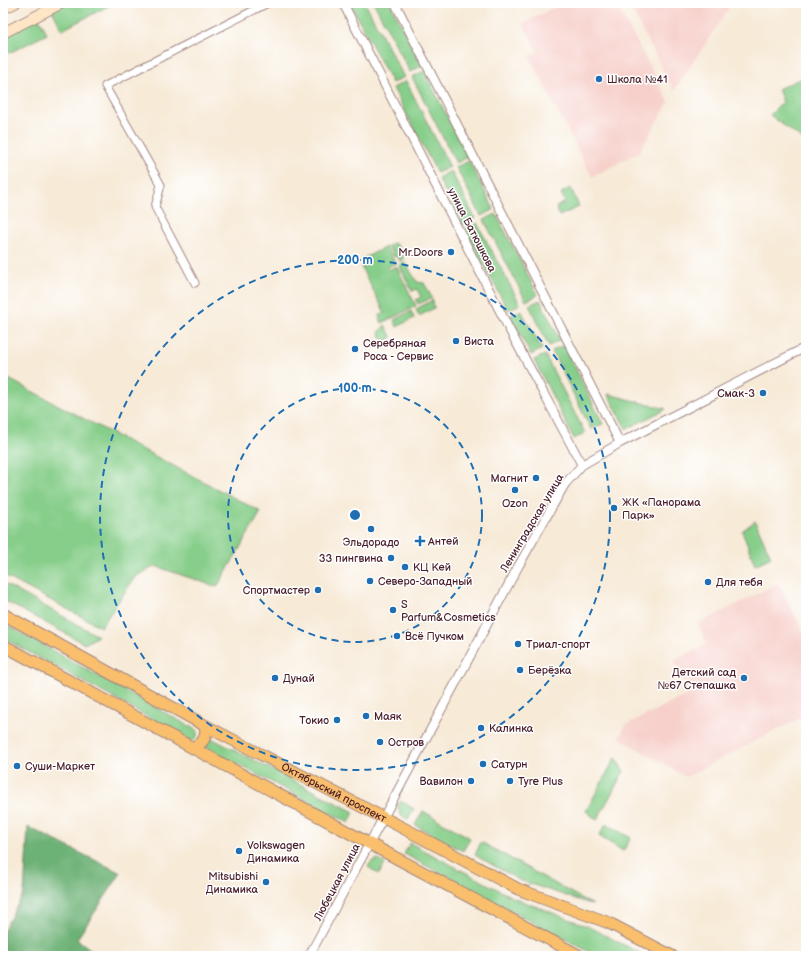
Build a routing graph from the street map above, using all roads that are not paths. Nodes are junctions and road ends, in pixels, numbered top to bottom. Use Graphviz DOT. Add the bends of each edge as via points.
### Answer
graph roads {
  1 [pos="15,3"];
  2 [pos="62,3"];
  3 [pos="268,3"];
  4 [pos="343,3"];
  5 [pos="395,3"];
  6 [pos="3,9"];
  7 [pos="3,34"];
  8 [pos="195,283"];
  9 [pos="806,347"];
  10 [pos="620,443"];
  11 [pos="582,465"];
  12 [pos="3,614"];
  13 [pos="3,645"];
  14 [pos="206,726"];
  15 [pos="193,747"];
  16 [pos="384,818"];
  17 [pos="370,844"];
  18 [pos="309,956"];
  19 [pos="580,956"];
  20 [pos="672,956"];
  1 -- 6 [label="main road"];
  2 -- 7 [label="main road"];
  3 -- 8 [label="street" via="105,86 161,185 155,207"];
  4 -- 11 [label="street, улица Батюшкова" via="509,329"];
  5 -- 10 [label="street"];
  9 -- 10 [label="street, Ленинградская улица"];
  10 -- 11 [label="street, Ленинградская улица"];
  11 -- 16 [label="street, Ленинградская улица" via="565,484 519,565"];
  12 -- 14 [label="main road, Октябрьский проспект"];
  13 -- 15 [label="main road"];
  14 -- 15 [label="main road" via="206,736 201,745"];
  14 -- 16 [label="main road, Октябрьский проспект"];
  15 -- 17 [label="main road"];
  16 -- 17 [label="street, Любецкая улица"];
  16 -- 20 [label="main road, Октябрьский проспект" via="518,889 609,923"];
  17 -- 18 [label="street, Любецкая улица"];
  17 -- 19 [label="main road"];
}
